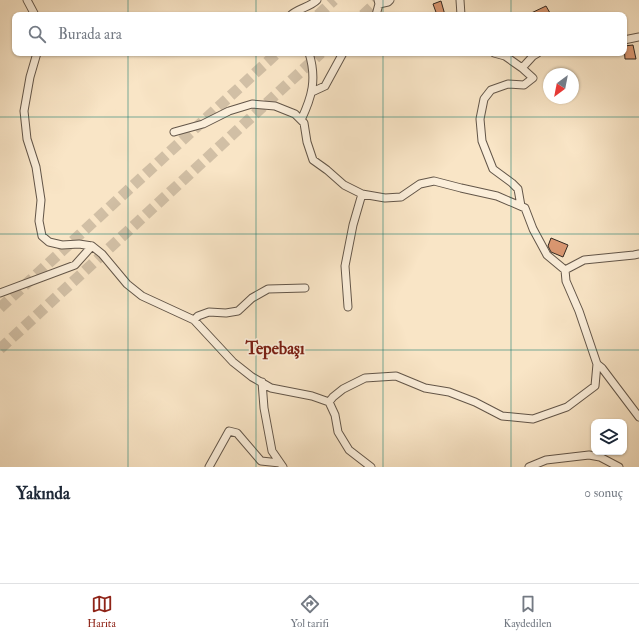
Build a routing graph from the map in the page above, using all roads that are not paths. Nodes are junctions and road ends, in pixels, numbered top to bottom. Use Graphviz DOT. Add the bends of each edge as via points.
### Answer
graph roads {
  1 [pos="27,0"];
  2 [pos="317,0"];
  3 [pos="390,0"];
  4 [pos="460,0"];
  5 [pos="379,2"];
  6 [pos="33,12"];
  7 [pos="294,12"];
  8 [pos="377,12"];
  9 [pos="461,12"];
  10 [pos="639,37"];
  11 [pos="627,39"];
  12 [pos="36,56"];
  13 [pos="310,56"];
  14 [pos="341,56"];
  15 [pos="505,56"];
  16 [pos="533,56"];
  17 [pos="522,68"];
  18 [pos="312,92"];
  19 [pos="301,120"];
  20 [pos="174,132"];
  21 [pos="362,194"];
  22 [pos="521,206"];
  23 [pos="92,246"];
  24 [pos="639,254"];
  25 [pos="565,270"];
  26 [pos="305,288"];
  27 [pos="0,293"];
  28 [pos="348,307"];
  29 [pos="194,320"];
  30 [pos="597,364"];
  31 [pos="262,382"];
  32 [pos="329,402"];
  33 [pos="639,417"];
  34 [pos="282,465"];
  35 [pos="209,467"];
  36 [pos="372,467"];
  37 [pos="529,467"];
  38 [pos="619,467"];
  1 -- 6 [label="street"];
  2 -- 7 [label="street"];
  3 -- 5 [label="street"];
  4 -- 9 [label="street"];
  5 -- 8 [label="street"];
  10 -- 11 [label="street"];
  12 -- 23 [label="street" via="24,111 27,139 36,167 41,200 39,221 42,236 49,242 62,246"];
  13 -- 18 [label="street"];
  14 -- 18 [label="street" via="326,86"];
  15 -- 17 [label="street"];
  16 -- 17 [label="street"];
  17 -- 22 [label="street" via="533,78 524,85 508,84 491,90 484,99 480,120 482,141 493,169 518,189"];
  18 -- 19 [label="street"];
  19 -- 20 [label="street" via="295,114 275,106 252,104 229,111 203,124"];
  19 -- 21 [label="street" via="313,160 344,185"];
  21 -- 22 [label="street" via="386,198 401,197 420,184 434,181 497,196"];
  21 -- 28 [label="street" via="345,266"];
  22 -- 25 [label="street" via="525,208 547,255"];
  23 -- 27 [label="street" via="75,265"];
  23 -- 29 [label="street" via="127,284 142,296"];
  24 -- 25 [label="street" via="584,260"];
  25 -- 30 [label="street" via="566,281"];
  26 -- 29 [label="street" via="268,290 252,298 238,311 209,312"];
  29 -- 31 [label="street" via="233,362"];
  30 -- 32 [label="street" via="595,386 567,407 534,419 502,416 449,392 425,388 396,376 365,378 343,389"];
  30 -- 33 [label="street"];
  31 -- 32 [label="street" via="271,388"];
  31 -- 34 [label="street" via="272,451"];
  32 -- 36 [label="street" via="335,415 338,432 349,450"];
  34 -- 35 [label="street" via="260,460 236,433 229,431"];
  37 -- 38 [label="street" via="546,460 589,455 600,457"];
}
